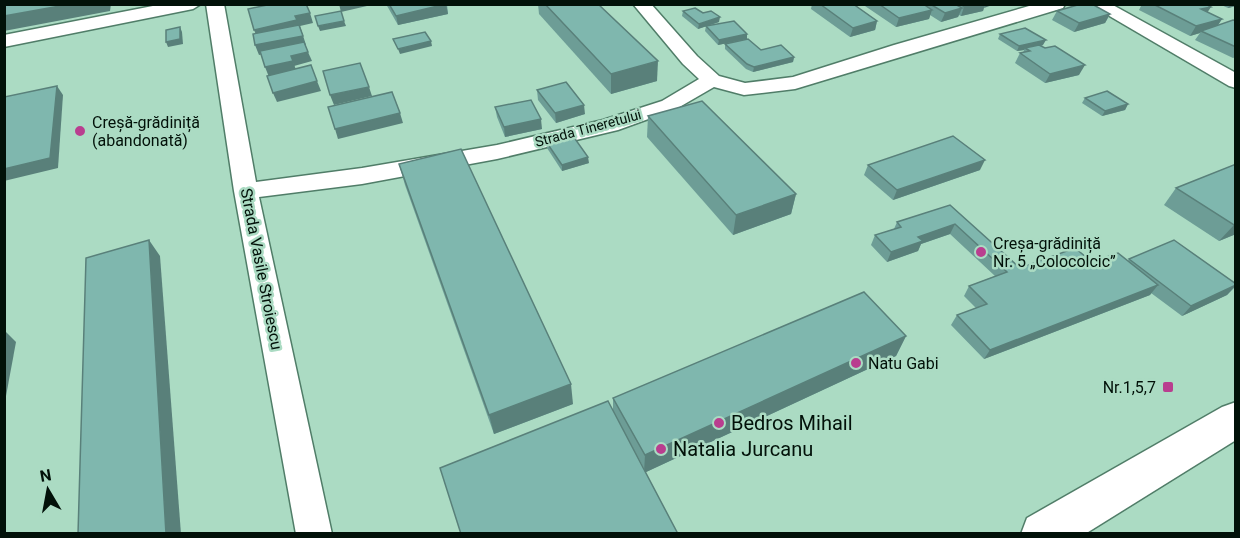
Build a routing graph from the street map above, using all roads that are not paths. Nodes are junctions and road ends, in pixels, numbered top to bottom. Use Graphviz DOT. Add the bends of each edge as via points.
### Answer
graph roads {
  1 [pos="193,4"];
  2 [pos="215,4"];
  3 [pos="640,4"];
  4 [pos="1057,4"];
  5 [pos="1097,4"];
  6 [pos="4,41"];
  7 [pos="712,80"];
  8 [pos="1236,82"];
  9 [pos="246,191"];
  10 [pos="1236,419"];
  11 [pos="314,534"];
  12 [pos="1043,534"];
  1 -- 6 [label="street"];
  2 -- 9 [label="street, Strada Vasile Stroiescu"];
  3 -- 7 [label="street"];
  4 -- 7 [label="street" via="795,83 744,88"];
  5 -- 8 [label="street"];
  7 -- 9 [label="street, Strada Tineretului" via="669,105 610,125 497,152"];
  9 -- 11 [label="street, Strada Vasile Stroiescu"];
  10 -- 12 [label="main road"];
}
